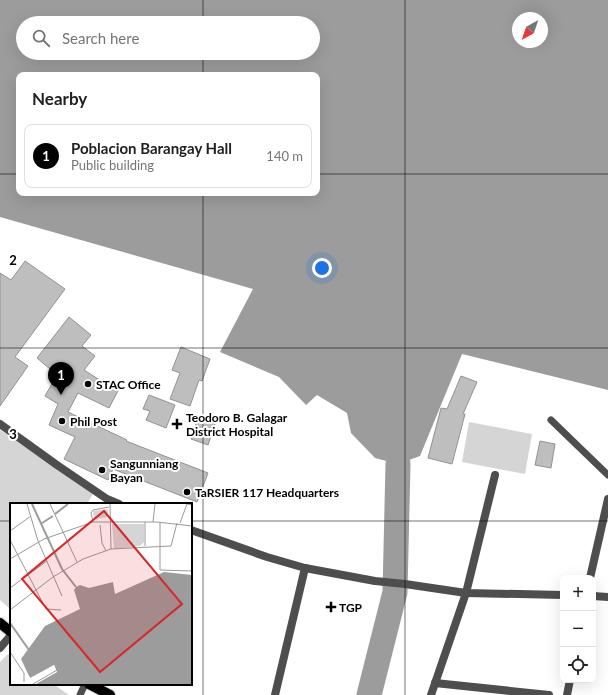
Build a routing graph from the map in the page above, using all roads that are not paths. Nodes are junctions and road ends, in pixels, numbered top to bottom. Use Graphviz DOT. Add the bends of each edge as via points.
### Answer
graph roads {
  1 [pos="551,420"];
  2 [pos="0,424"];
  3 [pos="496,475"];
  4 [pos="608,475"];
  5 [pos="608,499"];
  6 [pos="105,501"];
  7 [pos="192,530"];
  8 [pos="305,568"];
  9 [pos="591,575"];
  10 [pos="466,593"];
  11 [pos="560,595"];
  12 [pos="596,596"];
  13 [pos="608,597"];
  14 [pos="0,623"];
  15 [pos="10,633"];
  16 [pos="10,635"];
  17 [pos="0,648"];
  18 [pos="435,683"];
  19 [pos="569,683"];
  20 [pos="85,685"];
  21 [pos="90,685"];
  22 [pos="80,695"];
  23 [pos="110,695"];
  24 [pos="275,695"];
  25 [pos="431,695"];
  26 [pos="549,695"];
  27 [pos="567,695"];
  1 -- 4 [label="lane"];
  2 -- 6 [label="street"];
  3 -- 10 [label="street"];
  5 -- 9 [label="street"];
  7 -- 8 [label="street"];
  8 -- 10 [label="street" via="375,581"];
  8 -- 24 [label="street"];
  10 -- 11 [label="street"];
  10 -- 18 [label="street"];
  12 -- 13 [label="street"];
  14 -- 15 [label="main road"];
  16 -- 17 [label="street"];
  18 -- 25 [label="street"];
  18 -- 26 [label="street"];
  19 -- 27 [label="street"];
  20 -- 22 [label="lane"];
  21 -- 23 [label="main road"];
}
